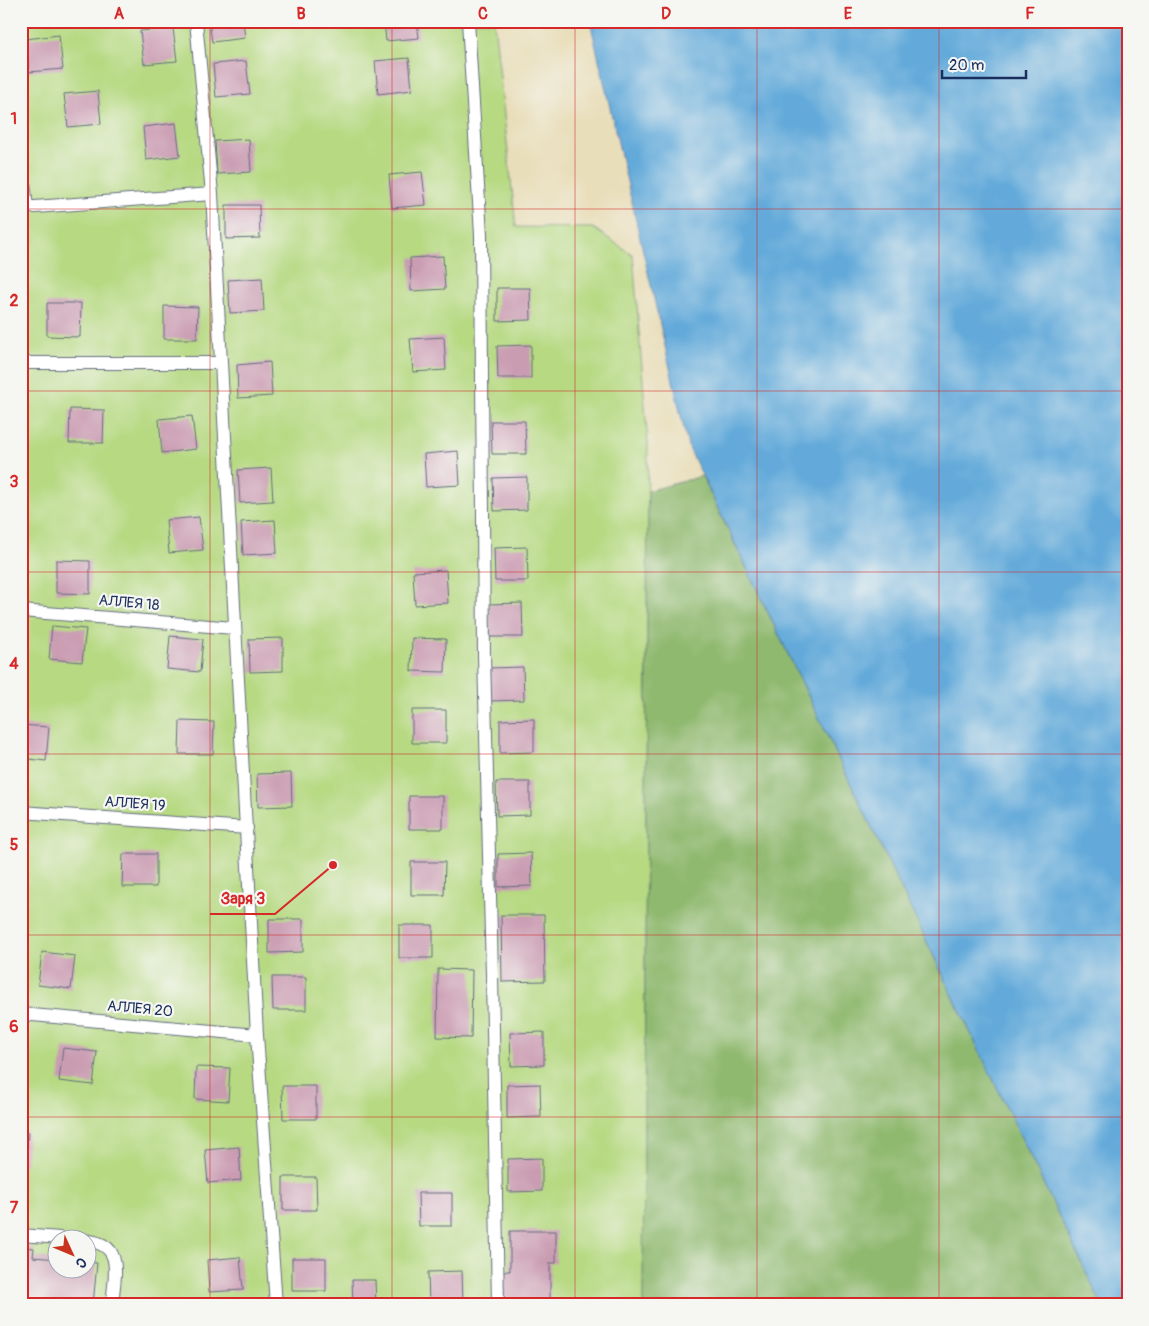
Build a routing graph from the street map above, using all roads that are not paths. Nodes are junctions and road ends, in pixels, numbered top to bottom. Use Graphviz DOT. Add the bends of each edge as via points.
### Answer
graph roads {
  1 [pos="196,21"];
  2 [pos="468,21"];
  3 [pos="21,158"];
  4 [pos="212,194"];
  5 [pos="24,207"];
  6 [pos="21,363"];
  7 [pos="221,363"];
  8 [pos="21,611"];
  9 [pos="234,628"];
  10 [pos="21,812"];
  11 [pos="247,828"];
  12 [pos="21,1014"];
  13 [pos="257,1035"];
  14 [pos="21,1235"];
  15 [pos="48,1237"];
  16 [pos="98,1242"];
  17 [pos="112,1305"];
  18 [pos="276,1305"];
  19 [pos="498,1305"];
  1 -- 4 [label="lane"];
  2 -- 19 [label="lane" via="481,235 484,655"];
  3 -- 5 [label="lane"];
  4 -- 5 [label="lane"];
  4 -- 7 [label="lane"];
  6 -- 7 [label="lane"];
  7 -- 9 [label="lane"];
  8 -- 9 [label="lane, АЛЛЕЯ 18"];
  9 -- 11 [label="lane"];
  10 -- 11 [label="lane, АЛЛЕЯ 19"];
  11 -- 13 [label="lane"];
  12 -- 13 [label="lane, АЛЛЕЯ 20"];
  13 -- 18 [label="lane"];
  14 -- 15 [label="lane"];
  16 -- 17 [label="lane" via="108,1247 115,1258"];
}
